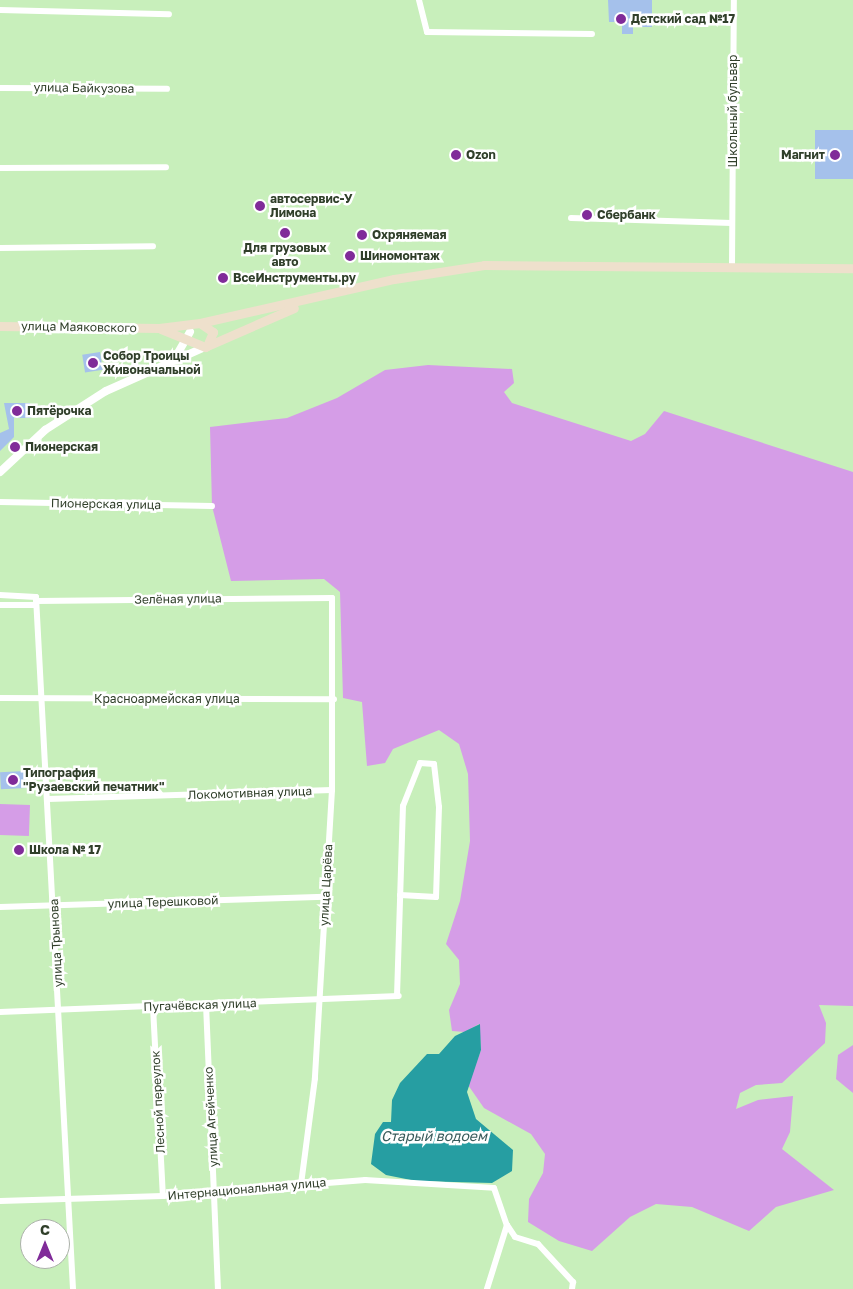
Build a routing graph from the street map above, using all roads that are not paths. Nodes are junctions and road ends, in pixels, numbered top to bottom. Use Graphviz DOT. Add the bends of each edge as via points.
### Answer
graph roads {
  1 [pos="419,0"];
  2 [pos="734,0"];
  3 [pos="0,10"];
  4 [pos="169,14"];
  5 [pos="592,34"];
  6 [pos="0,88"];
  7 [pos="167,89"];
  8 [pos="166,167"];
  9 [pos="0,168"];
  10 [pos="571,218"];
  11 [pos="732,223"];
  12 [pos="153,246"];
  13 [pos="0,248"];
  14 [pos="732,266"];
  15 [pos="853,268"];
  16 [pos="308,302"];
  17 [pos="199,323"];
  18 [pos="0,326"];
  19 [pos="159,328"];
  20 [pos="190,339"];
  21 [pos="206,346"];
  22 [pos="169,363"];
  23 [pos="0,472"];
  24 [pos="0,502"];
  25 [pos="212,506"];
  26 [pos="0,596"];
  27 [pos="320,598"];
  28 [pos="36,601"];
  29 [pos="0,605"];
  30 [pos="0,698"];
  31 [pos="42,699"];
  32 [pos="334,699"];
  33 [pos="332,790"];
  34 [pos="48,799"];
  35 [pos="400,895"];
  36 [pos="326,897"];
  37 [pos="54,905"];
  38 [pos="0,907"];
  39 [pos="320,1001"];
  40 [pos="206,1004"];
  41 [pos="153,1007"];
  42 [pos="59,1010"];
  43 [pos="0,1012"];
  44 [pos="301,1184"];
  45 [pos="215,1193"];
  46 [pos="163,1196"];
  47 [pos="69,1197"];
  48 [pos="0,1201"];
  49 [pos="507,1225"];
  50 [pos="73,1289"];
  51 [pos="218,1289"];
  52 [pos="487,1289"];
  53 [pos="572,1289"];
  1 -- 5 [label="street" via="427,32"];
  2 -- 11 [label="street, Школьный бульвар"];
  3 -- 4 [label="street"];
  6 -- 7 [label="street, улица Байкузова"];
  8 -- 9 [label="street"];
  10 -- 11 [label="street"];
  11 -- 14 [label="street, Школьный бульвар"];
  12 -- 13 [label="street"];
  14 -- 15 [label="main road"];
  14 -- 16 [label="main road" via="491,264 394,278"];
  16 -- 17 [label="main road, улица Маяковского"];
  16 -- 21 [label="main road"];
  17 -- 19 [label="main road, улица Маяковского"];
  17 -- 20 [label="main road"];
  17 -- 21 [label="main road" via="212,332"];
  18 -- 19 [label="main road, улица Маяковского"];
  19 -- 20 [label="main road, улица Маяковского"];
  20 -- 21 [label="main road, улица Маяковского"];
  20 -- 22 [label="street"];
  21 -- 22 [label="street"];
  22 -- 23 [label="street" via="106,392 45,430"];
  24 -- 25 [label="street, Пионерская улица"];
  26 -- 28 [label="street, Зелёная улица"];
  27 -- 28 [label="street, Зелёная улица"];
  27 -- 32 [label="street, улица Царёва" via="332,598 335,608"];
  28 -- 29 [label="street, Зелёная улица"];
  28 -- 31 [label="street, улица Трынова"];
  30 -- 31 [label="street, Красноармейская улица"];
  31 -- 32 [label="street, Красноармейская улица"];
  31 -- 34 [label="street, улица Трынова"];
  32 -- 33 [label="street, улица Царёва"];
  33 -- 34 [label="street, Локомотивная улица"];
  33 -- 36 [label="street, улица Царёва"];
  34 -- 37 [label="street, улица Трынова"];
  35 -- 35 [label="street" via="403,806 420,763 434,764 439,807 436,897"];
  35 -- 39 [label="street, Пугачёвская улица" via="398,996"];
  36 -- 37 [label="street, улица Терешковой"];
  36 -- 39 [label="street, улица Царёва"];
  37 -- 38 [label="street, улица Терешковой"];
  37 -- 42 [label="street, улица Трынова"];
  39 -- 40 [label="street, Пугачёвская улица"];
  39 -- 44 [label="street, улица Царёва"];
  40 -- 41 [label="street, Пугачёвская улица"];
  40 -- 45 [label="street, улица Агейченко"];
  41 -- 42 [label="street, Пугачёвская улица"];
  41 -- 46 [label="street, Лесной переулок"];
  42 -- 43 [label="street, Пугачёвская улица"];
  42 -- 47 [label="street, улица Трынова"];
  44 -- 45 [label="street, Интернациональная улица"];
  44 -- 49 [label="street, Интернациональная улица" via="365,1180 494,1188"];
  45 -- 46 [label="street, Интернациональная улица"];
  45 -- 51 [label="street, улица Агейченко"];
  46 -- 47 [label="street, Интернациональная улица"];
  47 -- 48 [label="street, Интернациональная улица"];
  47 -- 50 [label="street, улица Трынова"];
  49 -- 52 [label="street"];
  49 -- 53 [label="street" via="515,1237 538,1244 573,1282"];
}
